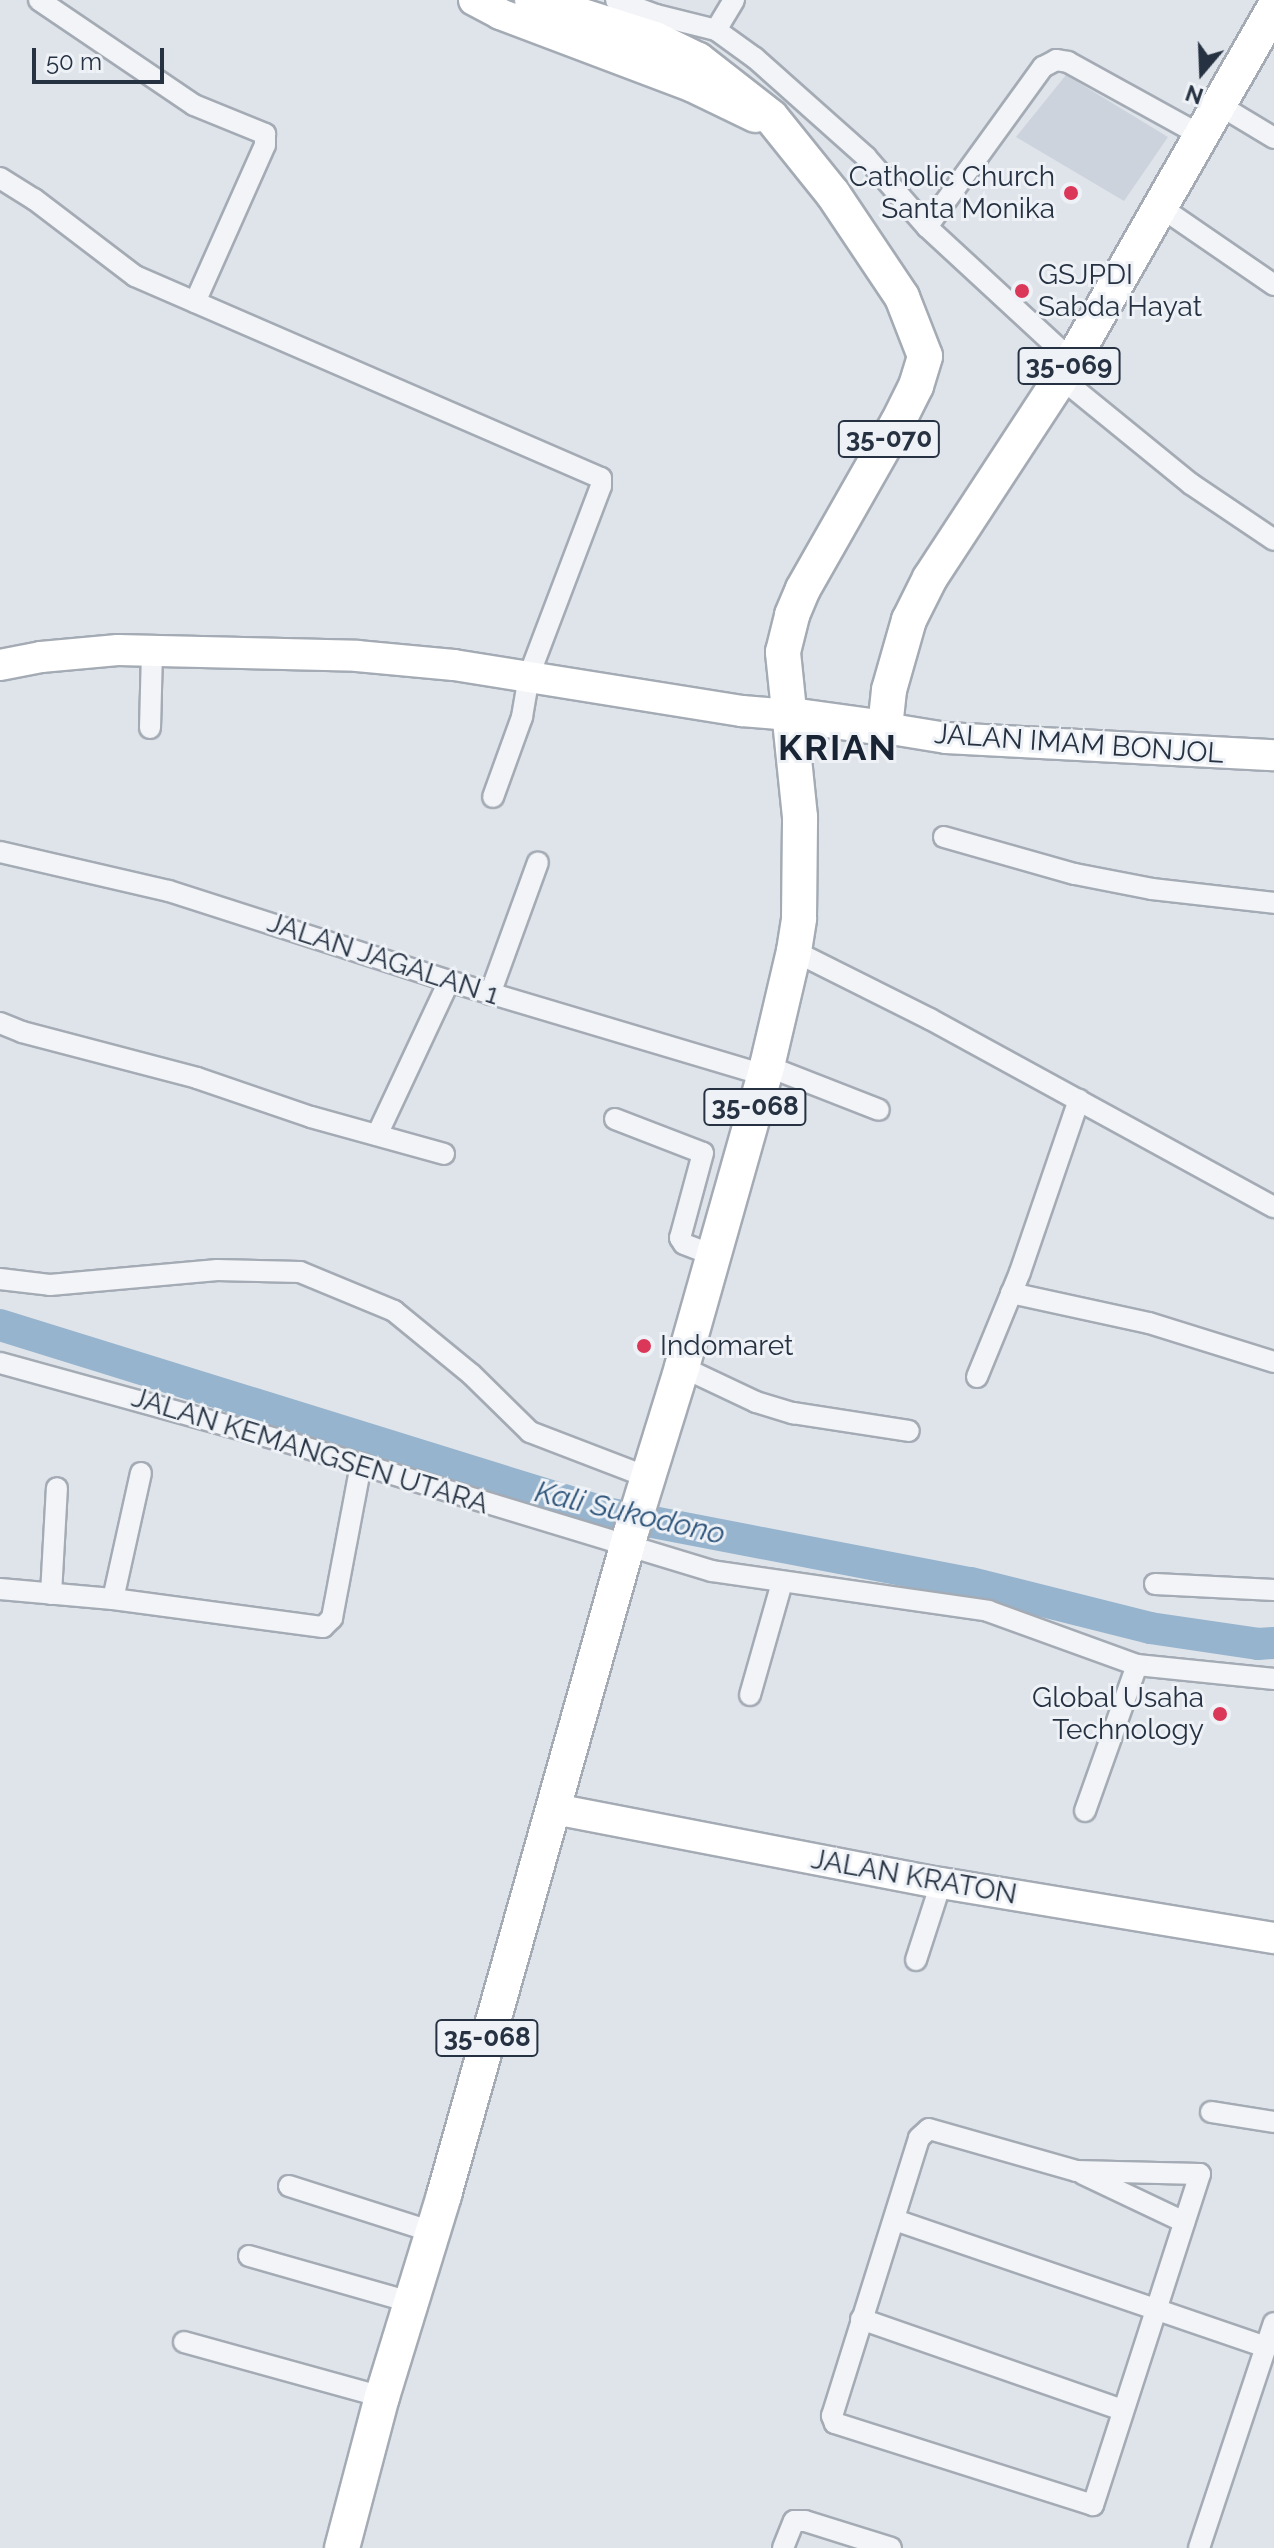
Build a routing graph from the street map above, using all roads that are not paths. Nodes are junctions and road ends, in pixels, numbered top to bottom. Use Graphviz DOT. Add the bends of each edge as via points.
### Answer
graph roads {
  1 [pos="39,0"];
  2 [pos="474,0"];
  3 [pos="532,0"];
  4 [pos="616,0"];
  5 [pos="734,0"];
  6 [pos="1274,9"];
  7 [pos="716,30"];
  8 [pos="1221,106"];
  9 [pos="1202,136"];
  10 [pos="1274,138"];
  11 [pos="818,175"];
  12 [pos="0,178"];
  13 [pos="1162,208"];
  14 [pos="927,227"];
  15 [pos="1274,285"];
  16 [pos="195,302"];
  17 [pos="1066,370"];
  18 [pos="1274,540"];
  19 [pos="152,652"];
  20 [pos="0,665"];
  21 [pos="529,676"];
  22 [pos="791,715"];
  23 [pos="150,728"];
  24 [pos="885,728"];
  25 [pos="1274,755"];
  26 [pos="493,797"];
  27 [pos="944,837"];
  28 [pos="0,852"];
  29 [pos="538,862"];
  30 [pos="1274,903"];
  31 [pos="794,951"];
  32 [pos="449,981"];
  33 [pos="490,994"];
  34 [pos="0,1023"];
  35 [pos="766,1071"];
  36 [pos="1079,1100"];
  37 [pos="879,1110"];
  38 [pos="615,1119"];
  39 [pos="377,1135"];
  40 [pos="444,1154"];
  41 [pos="1274,1207"];
  42 [pos="713,1255"];
  43 [pos="0,1279"];
  44 [pos="1011,1293"];
  45 [pos="1274,1362"];
  46 [pos="0,1363"];
  47 [pos="682,1367"];
  48 [pos="977,1377"];
  49 [pos="909,1431"];
  50 [pos="361,1464"];
  51 [pos="141,1473"];
  52 [pos="646,1482"];
  53 [pos="57,1488"];
  54 [pos="630,1537"];
  55 [pos="782,1583"];
  56 [pos="1155,1584"];
  57 [pos="0,1589"];
  58 [pos="1274,1590"];
  59 [pos="51,1594"];
  60 [pos="113,1599"];
  61 [pos="1137,1665"];
  62 [pos="1274,1679"];
  63 [pos="750,1695"];
  64 [pos="555,1809"];
  65 [pos="1085,1811"];
  66 [pos="941,1883"];
  67 [pos="1274,1938"];
  68 [pos="916,1960"];
  69 [pos="1211,2112"];
  70 [pos="1274,2122"];
  71 [pos="1076,2171"];
  72 [pos="289,2186"];
  73 [pos="895,2220"];
  74 [pos="1184,2222"];
  75 [pos="433,2232"];
  76 [pos="249,2256"];
  77 [pos="411,2302"];
  78 [pos="1157,2311"];
  79 [pos="861,2319"];
  80 [pos="1274,2323"];
  81 [pos="184,2342"];
  82 [pos="1266,2347"];
  83 [pos="382,2397"];
  84 [pos="1122,2410"];
  85 [pos="342,2548"];
  86 [pos="783,2548"];
  87 [pos="891,2548"];
  88 [pos="1199,2548"];
  1 -- 16 [label="street" via="194,105 265,134 265,145"];
  2 -- 11 [label="main road" via="729,102 759,120"];
  3 -- 11 [label="main road, 35-070" via="655,39 698,60 771,117"];
  4 -- 7 [label="street"];
  5 -- 7 [label="street"];
  6 -- 8 [label="main road, 35-069"];
  7 -- 14 [label="street" via="866,157"];
  8 -- 9 [label="main road, 35-069"];
  8 -- 10 [label="street"];
  9 -- 13 [label="main road, 35-069"];
  9 -- 14 [label="street" via="1068,62 1049,62"];
  11 -- 22 [label="main road, 35-070" via="902,297 925,356 898,422 796,605 783,652"];
  12 -- 16 [label="street" via="135,276"];
  13 -- 15 [label="street"];
  13 -- 17 [label="main road, 35-069"];
  14 -- 17 [label="street"];
  16 -- 21 [label="street" via="599,475 601,486"];
  17 -- 18 [label="street" via="1191,484"];
  17 -- 24 [label="main road, 35-069" via="930,578 889,690"];
  19 -- 20 [label="main road" via="56,655"];
  19 -- 21 [label="main road" via="357,656"];
  19 -- 23 [label="street"];
  21 -- 22 [label="main road"];
  21 -- 26 [label="street" via="522,717"];
  22 -- 24 [label="main road"];
  22 -- 31 [label="main road, 35-068" via="801,858"];
  24 -- 25 [label="main road, JALAN IMAM BONJOL" via="946,738"];
  27 -- 30 [label="street" via="1075,874"];
  28 -- 32 [label="street, JALAN JAGALAN 1" via="169,891"];
  29 -- 33 [label="street"];
  31 -- 35 [label="main road, 35-068"];
  31 -- 36 [label="street"];
  32 -- 33 [label="street, JALAN JAGALAN 1"];
  32 -- 39 [label="street"];
  33 -- 35 [label="street, JALAN JAGALAN 1"];
  34 -- 39 [label="street"];
  35 -- 37 [label="street, JALAN JAGALAN 1"];
  35 -- 42 [label="main road, 35-068"];
  36 -- 41 [label="street"];
  36 -- 44 [label="street"];
  38 -- 42 [label="street" via="703,1153 680,1238"];
  39 -- 40 [label="street"];
  42 -- 47 [label="main road, 35-068"];
  43 -- 52 [label="street" via="50,1285 217,1270 300,1272 394,1311 471,1374 530,1432"];
  44 -- 45 [label="street" via="1149,1323"];
  44 -- 48 [label="street"];
  46 -- 50 [label="street, JALAN KEMANGSEN UTARA"];
  47 -- 49 [label="street" via="756,1402 793,1413"];
  47 -- 52 [label="main road, 35-068"];
  50 -- 54 [label="street, JALAN KEMANGSEN UTARA"];
  50 -- 60 [label="street" via="329,1625 315,1628"];
  51 -- 60 [label="street"];
  52 -- 54 [label="main road, 35-068"];
  53 -- 59 [label="street"];
  54 -- 55 [label="street, JALAN KEMANGSEN UTARA" via="712,1571"];
  54 -- 64 [label="main road, 35-068"];
  55 -- 61 [label="street, JALAN KEMANGSEN UTARA" via="988,1611"];
  55 -- 63 [label="street"];
  56 -- 58 [label="street"];
  57 -- 59 [label="street"];
  59 -- 60 [label="street"];
  61 -- 62 [label="street, JALAN KEMANGSEN UTARA"];
  61 -- 65 [label="street"];
  64 -- 66 [label="main road, JALAN KRATON"];
  64 -- 75 [label="main road, 35-068"];
  66 -- 67 [label="main road, JALAN KRATON"];
  66 -- 68 [label="street"];
  69 -- 70 [label="street"];
  71 -- 73 [label="street" via="929,2129 919,2138"];
  71 -- 74 [label="street"];
  71 -- 74 [label="street" via="1199,2173"];
  72 -- 75 [label="street"];
  73 -- 78 [label="street"];
  73 -- 79 [label="street"];
  74 -- 78 [label="street"];
  75 -- 77 [label="main road, 35-068"];
  76 -- 77 [label="street"];
  77 -- 83 [label="main road, 35-068"];
  78 -- 82 [label="street"];
  78 -- 84 [label="street"];
  79 -- 84 [label="street"];
  79 -- 84 [label="street" via="832,2416 846,2427 1089,2506"];
  80 -- 82 [label="street"];
  81 -- 83 [label="street"];
  82 -- 88 [label="street"];
  83 -- 85 [label="main road, 35-068"];
  86 -- 87 [label="street" via="794,2521"];
}
